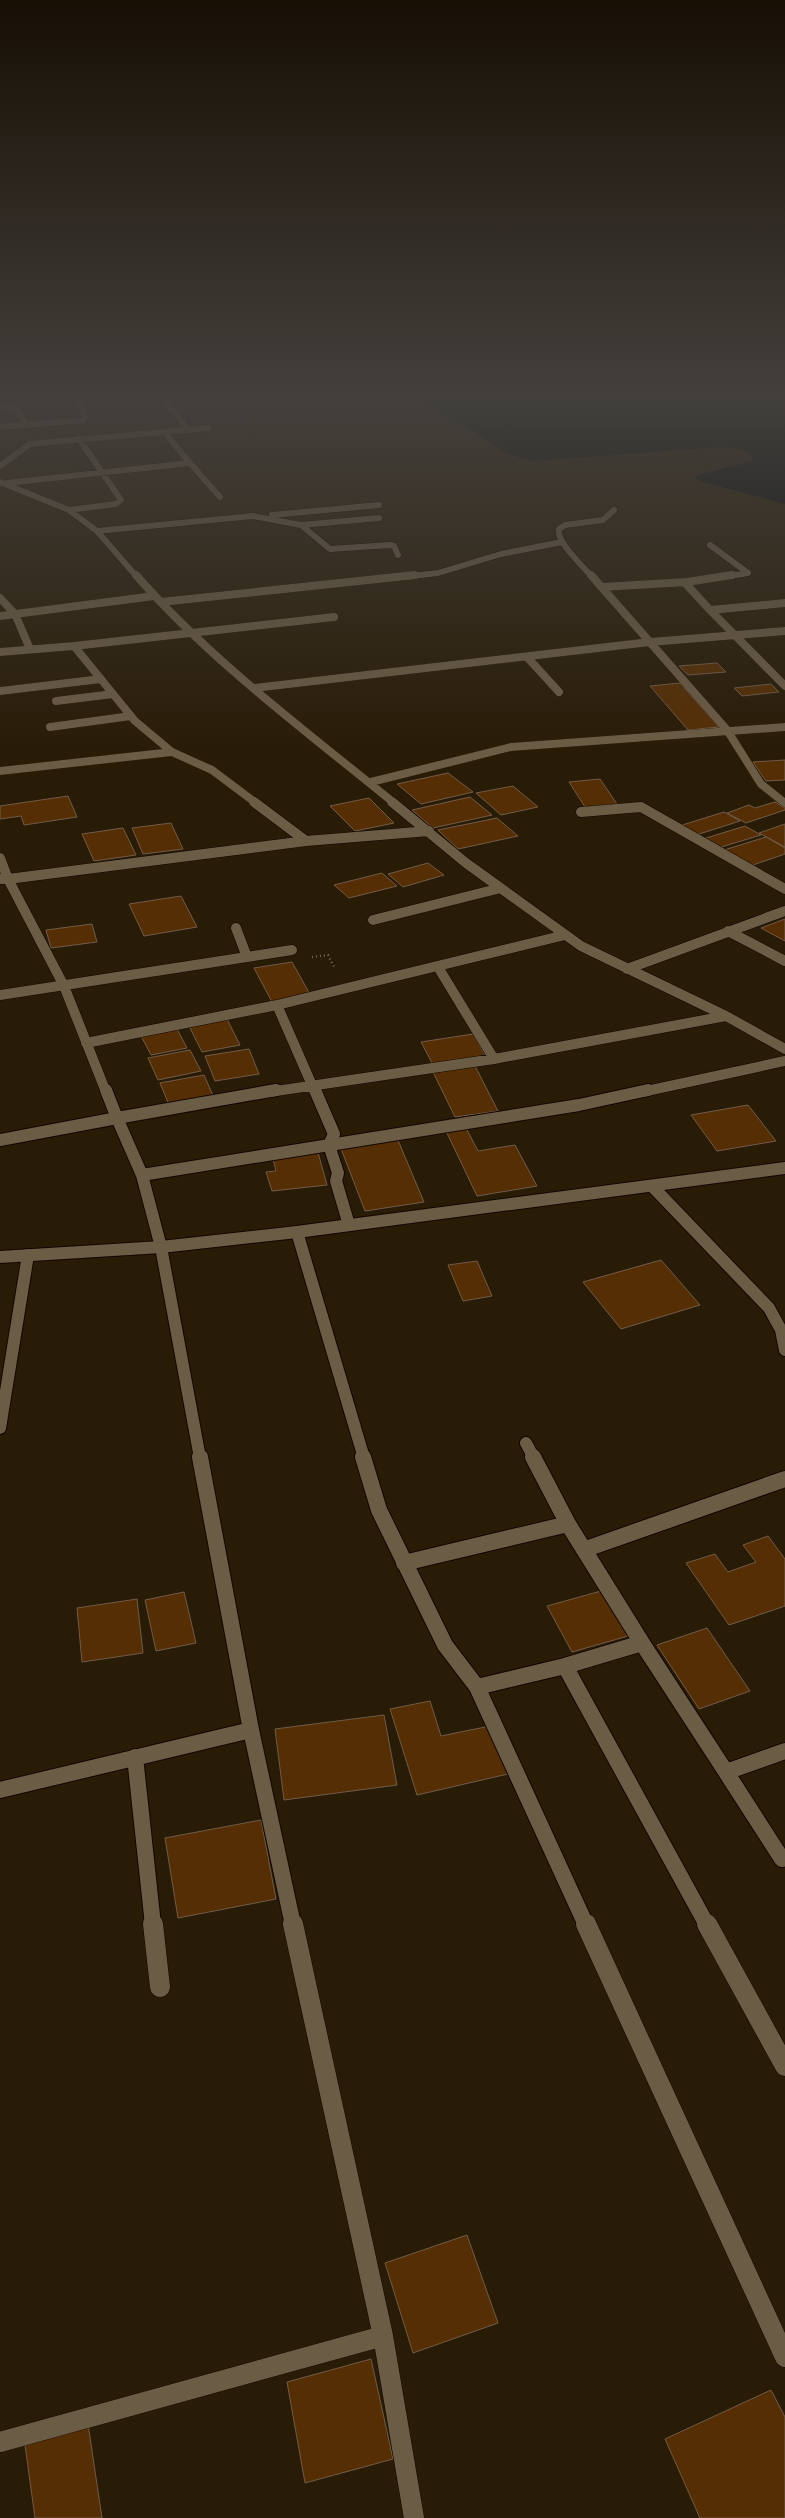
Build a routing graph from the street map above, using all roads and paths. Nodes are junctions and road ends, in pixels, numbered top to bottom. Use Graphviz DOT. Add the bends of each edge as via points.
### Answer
graph roads {
  1 [pos="76,516"];
  2 [pos="253,516"];
  3 [pos="259,516"];
  4 [pos="608,516"];
  5 [pos="240,517"];
  6 [pos="379,518"];
  7 [pos="301,525"];
  8 [pos="97,531"];
  9 [pos="562,542"];
  10 [pos="710,545"];
  11 [pos="398,555"];
  12 [pos="687,582"];
  13 [pos="602,587"];
  14 [pos="0,598"];
  15 [pos="158,599"];
  16 [pos="785,603"];
  17 [pos="710,610"];
  18 [pos="15,614"];
  19 [pos="0,616"];
  20 [pos="334,618"];
  21 [pos="785,631"];
  22 [pos="193,634"];
  23 [pos="734,635"];
  24 [pos="650,642"];
  25 [pos="74,646"];
  26 [pos="30,649"];
  27 [pos="0,652"];
  28 [pos="527,657"];
  29 [pos="785,674"];
  30 [pos="774,675"];
  31 [pos="101,679"];
  32 [pos="785,686"];
  33 [pos="254,688"];
  34 [pos="0,691"];
  35 [pos="559,692"];
  36 [pos="113,694"];
  37 [pos="56,701"];
  38 [pos="131,716"];
  39 [pos="50,727"];
  40 [pos="785,727"];
  41 [pos="727,730"];
  42 [pos="172,752"];
  43 [pos="0,772"];
  44 [pos="371,782"];
  45 [pos="785,803"];
  46 [pos="581,812"];
  47 [pos="429,831"];
  48 [pos="306,841"];
  49 [pos="0,858"];
  50 [pos="4,879"];
  51 [pos="501,888"];
  52 [pos="785,889"];
  53 [pos="785,911"];
  54 [pos="374,920"];
  55 [pos="236,928"];
  56 [pos="728,931"];
  57 [pos="565,935"];
  58 [pos="292,950"];
  59 [pos="247,957"];
  60 [pos="785,961"];
  61 [pos="438,967"];
  62 [pos="627,968"];
  63 [pos="64,986"];
  64 [pos="346,989"];
  65 [pos="0,995"];
  66 [pos="278,1005"];
  67 [pos="726,1016"];
  68 [pos="86,1043"];
  69 [pos="785,1049"];
  70 [pos="494,1059"];
  71 [pos="785,1060"];
  72 [pos="313,1084"];
  73 [pos="117,1118"];
  74 [pos="0,1140"];
  75 [pos="328,1145"];
  76 [pos="785,1168"];
  77 [pos="142,1174"];
  78 [pos="652,1186"];
  79 [pos="349,1225"];
  80 [pos="297,1232"];
  81 [pos="161,1247"];
  82 [pos="28,1255"];
  83 [pos="0,1257"];
  84 [pos="785,1350"];
  85 [pos="0,1428"];
  86 [pos="526,1443"];
  87 [pos="785,1479"];
  88 [pos="568,1524"];
  89 [pos="586,1549"];
  90 [pos="404,1563"];
  91 [pos="642,1643"];
  92 [pos="565,1666"];
  93 [pos="477,1687"];
  94 [pos="251,1730"];
  95 [pos="785,1751"];
  96 [pos="136,1758"];
  97 [pos="726,1772"];
  98 [pos="0,1790"];
  99 [pos="782,1859"];
  100 [pos="160,1988"];
  101 [pos="785,2066"];
  102 [pos="383,2336"];
  103 [pos="785,2357"];
  104 [pos="0,2442"];
  105 [pos="414,2518"];
  1 -- 8 [label="street"];
  2 -- 3 [label="street"];
  2 -- 5 [label="street"];
  2 -- 7 [label="street"];
  4 -- 9 [label="street" via="603,520 565,525 558,534"];
  5 -- 8 [label="street"];
  6 -- 7 [label="street"];
  7 -- 11 [label="street" via="330,548 393,545"];
  8 -- 15 [label="street"];
  9 -- 13 [label="street"];
  9 -- 15 [label="street" via="502,554 438,574"];
  10 -- 12 [label="street" via="748,572"];
  12 -- 13 [label="street"];
  12 -- 17 [label="street"];
  13 -- 24 [label="street"];
  14 -- 18 [label="street"];
  15 -- 18 [label="street"];
  15 -- 22 [label="street"];
  16 -- 17 [label="street"];
  17 -- 23 [label="street"];
  18 -- 19 [label="street"];
  18 -- 26 [label="street"];
  20 -- 22 [label="street"];
  21 -- 23 [label="street"];
  22 -- 25 [label="street"];
  22 -- 33 [label="street"];
  23 -- 24 [label="street"];
  23 -- 30 [label="street"];
  24 -- 28 [label="street"];
  24 -- 41 [label="street"];
  25 -- 26 [label="street"];
  25 -- 31 [label="street"];
  26 -- 27 [label="street"];
  28 -- 33 [label="street"];
  28 -- 35 [label="street"];
  29 -- 30 [label="street"];
  30 -- 32 [label="street"];
  31 -- 34 [label="street"];
  31 -- 36 [label="street"];
  33 -- 44 [label="street"];
  36 -- 37 [label="street"];
  36 -- 38 [label="street"];
  38 -- 39 [label="street"];
  38 -- 42 [label="street"];
  40 -- 41 [label="street"];
  41 -- 44 [label="street" via="511,748"];
  41 -- 45 [label="street" via="761,784"];
  42 -- 43 [label="street"];
  42 -- 48 [label="street" via="212,770"];
  44 -- 47 [label="street"];
  46 -- 52 [label="street" via="641,807"];
  47 -- 48 [label="street"];
  47 -- 51 [label="street"];
  48 -- 50 [label="street"];
  49 -- 50 [label="street"];
  50 -- 63 [label="street"];
  51 -- 54 [label="street"];
  51 -- 57 [label="street"];
  53 -- 56 [label="street"];
  55 -- 59 [label="street"];
  56 -- 60 [label="street"];
  56 -- 62 [label="street"];
  57 -- 61 [label="street"];
  57 -- 62 [label="street"];
  58 -- 59 [label="street"];
  58 -- 64 [label="path" via="301,951 308,957 328,955"];
  59 -- 63 [label="street"];
  61 -- 64 [label="street"];
  61 -- 70 [label="street"];
  62 -- 67 [label="street"];
  63 -- 65 [label="street"];
  63 -- 68 [label="street"];
  64 -- 66 [label="street"];
  66 -- 68 [label="street"];
  66 -- 72 [label="street"];
  67 -- 69 [label="street"];
  67 -- 70 [label="street"];
  68 -- 73 [label="street"];
  70 -- 72 [label="street"];
  71 -- 75 [label="street" via="579,1105"];
  72 -- 73 [label="street"];
  72 -- 75 [label="street" via="334,1134"];
  73 -- 74 [label="street"];
  73 -- 77 [label="street"];
  75 -- 77 [label="street"];
  75 -- 79 [label="street" via="338,1173 336,1181"];
  76 -- 78 [label="street"];
  77 -- 81 [label="street"];
  78 -- 79 [label="street"];
  78 -- 84 [label="street" via="769,1308 779,1326"];
  79 -- 80 [label="street"];
  80 -- 81 [label="street"];
  80 -- 90 [label="street" via="379,1510"];
  81 -- 82 [label="street"];
  81 -- 94 [label="street"];
  82 -- 83 [label="street"];
  82 -- 85 [label="street"];
  86 -- 88 [label="street"];
  87 -- 89 [label="street"];
  88 -- 89 [label="street"];
  88 -- 90 [label="street"];
  89 -- 91 [label="street"];
  90 -- 93 [label="street" via="446,1645"];
  91 -- 92 [label="street"];
  91 -- 97 [label="street"];
  92 -- 93 [label="street"];
  92 -- 101 [label="street"];
  93 -- 103 [label="street"];
  94 -- 96 [label="street"];
  94 -- 102 [label="street"];
  95 -- 97 [label="street"];
  96 -- 98 [label="street"];
  96 -- 100 [label="street"];
  97 -- 99 [label="street"];
  102 -- 104 [label="street"];
  102 -- 105 [label="street"];
}
